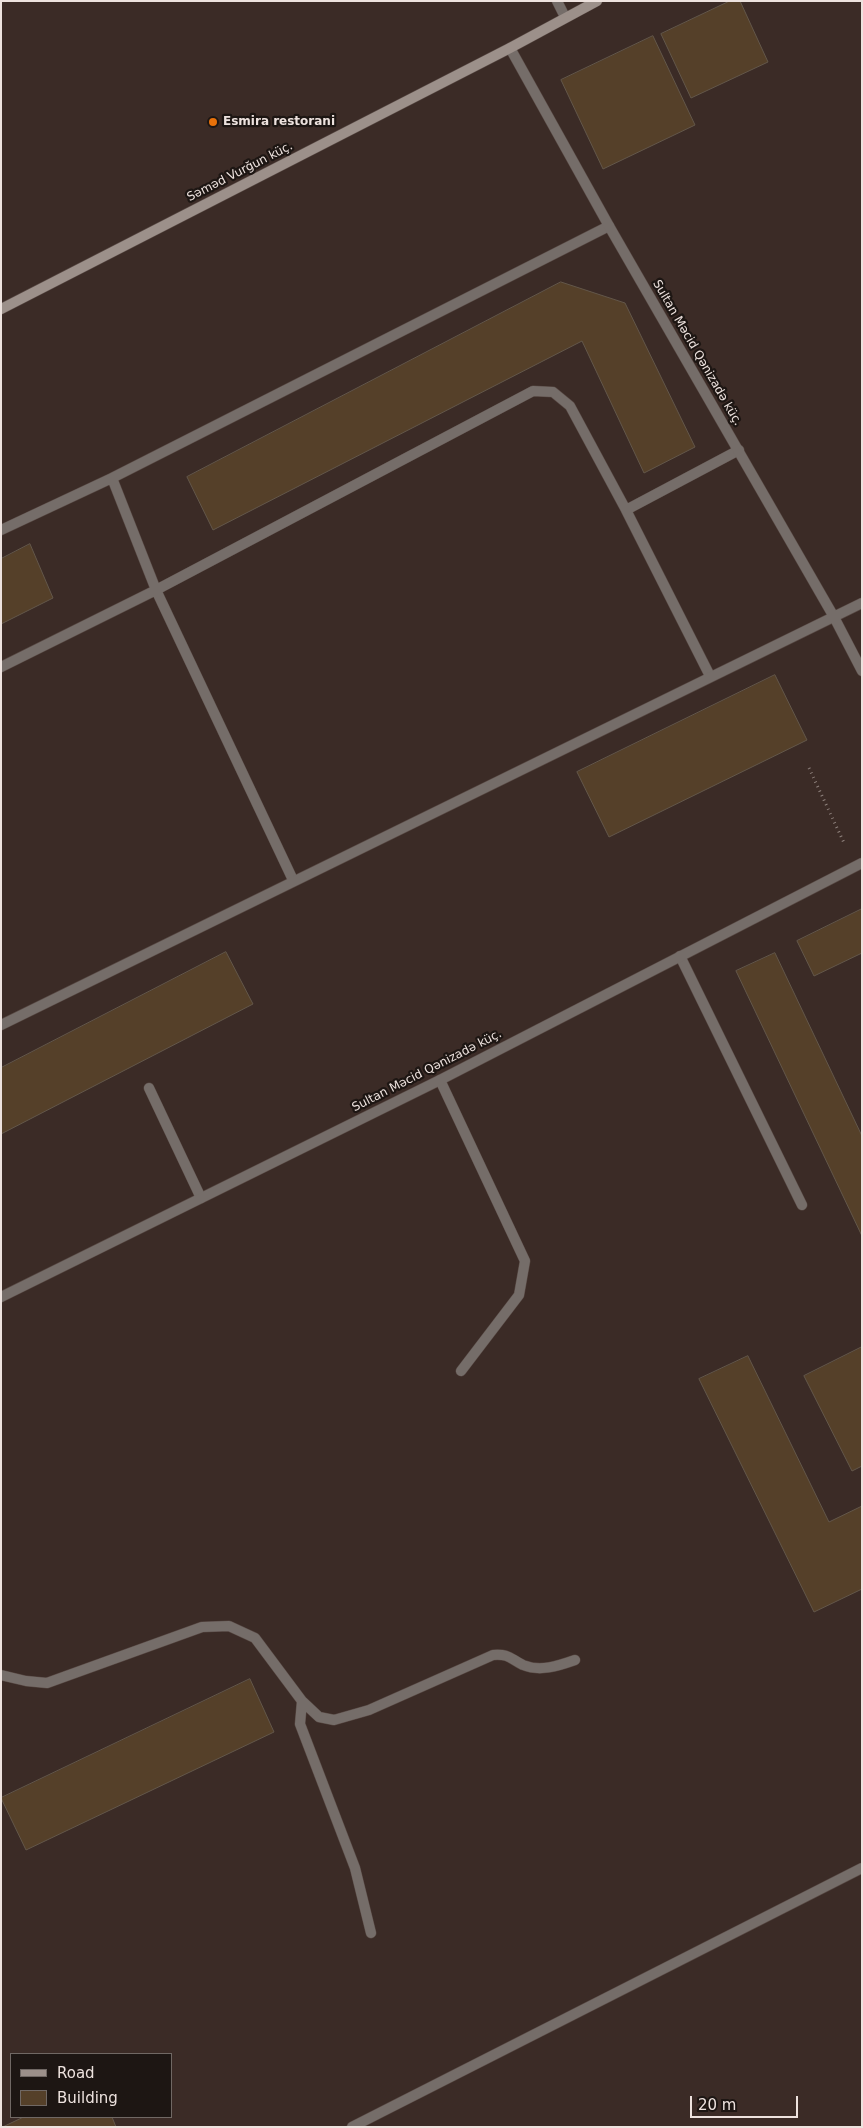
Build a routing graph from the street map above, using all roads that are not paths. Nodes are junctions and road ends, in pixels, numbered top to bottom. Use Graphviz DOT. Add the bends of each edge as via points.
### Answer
graph roads {
  1 [pos="557,1"];
  2 [pos="597,1"];
  3 [pos="564,17"];
  4 [pos="510,48"];
  5 [pos="609,226"];
  6 [pos="1,309"];
  7 [pos="739,450"];
  8 [pos="112,478"];
  9 [pos="626,510"];
  10 [pos="1,530"];
  11 [pos="156,590"];
  12 [pos="862,603"];
  13 [pos="834,617"];
  14 [pos="1,667"];
  15 [pos="862,671"];
  16 [pos="710,676"];
  17 [pos="858,864"];
  18 [pos="292,880"];
  19 [pos="680,956"];
  20 [pos="1,1025"];
  21 [pos="440,1080"];
  22 [pos="149,1088"];
  23 [pos="201,1198"];
  24 [pos="802,1205"];
  25 [pos="1,1297"];
  26 [pos="461,1371"];
  27 [pos="575,1660"];
  28 [pos="1,1675"];
  29 [pos="302,1701"];
  30 [pos="862,1868"];
  31 [pos="371,1933"];
  32 [pos="363,2124"];
  33 [pos="352,2127"];
  1 -- 3 [label="street"];
  2 -- 3 [label="main road, Səməd Vurğun küç."];
  3 -- 4 [label="main road, Səməd Vurğun küç."];
  4 -- 5 [label="street, Sultan Məcid Qənizadə küç."];
  4 -- 6 [label="main road, Səməd Vurğun küç."];
  5 -- 7 [label="street, Sultan Məcid Qənizadə küç."];
  5 -- 8 [label="street"];
  7 -- 9 [label="street"];
  7 -- 13 [label="street, Sultan Məcid Qənizadə küç."];
  8 -- 10 [label="street"];
  8 -- 11 [label="street"];
  9 -- 11 [label="street" via="570,406 553,392 533,392"];
  9 -- 16 [label="street"];
  11 -- 14 [label="street"];
  11 -- 18 [label="street"];
  12 -- 13 [label="street"];
  13 -- 15 [label="street, Sultan Məcid Qənizadə küç."];
  13 -- 16 [label="street"];
  16 -- 18 [label="street"];
  17 -- 19 [label="street, Sultan Məcid Qənizadə küç."];
  18 -- 20 [label="street"];
  19 -- 21 [label="street, Sultan Məcid Qənizadə küç."];
  19 -- 24 [label="street"];
  21 -- 23 [label="street, Sultan Məcid Qənizadə küç."];
  21 -- 26 [label="street" via="525,1261 519,1295"];
  22 -- 23 [label="street"];
  23 -- 25 [label="street, Sultan Məcid Qənizadə küç."];
  27 -- 29 [label="street" via="538,1669 523,1665 508,1654 494,1656 369,1710 334,1720 319,1717"];
  28 -- 29 [label="street" via="26,1682 47,1683 202,1627 229,1626 255,1638"];
  29 -- 31 [label="street" via="300,1724 355,1868"];
  30 -- 32 [label="street"];
  32 -- 33 [label="street"];
}
